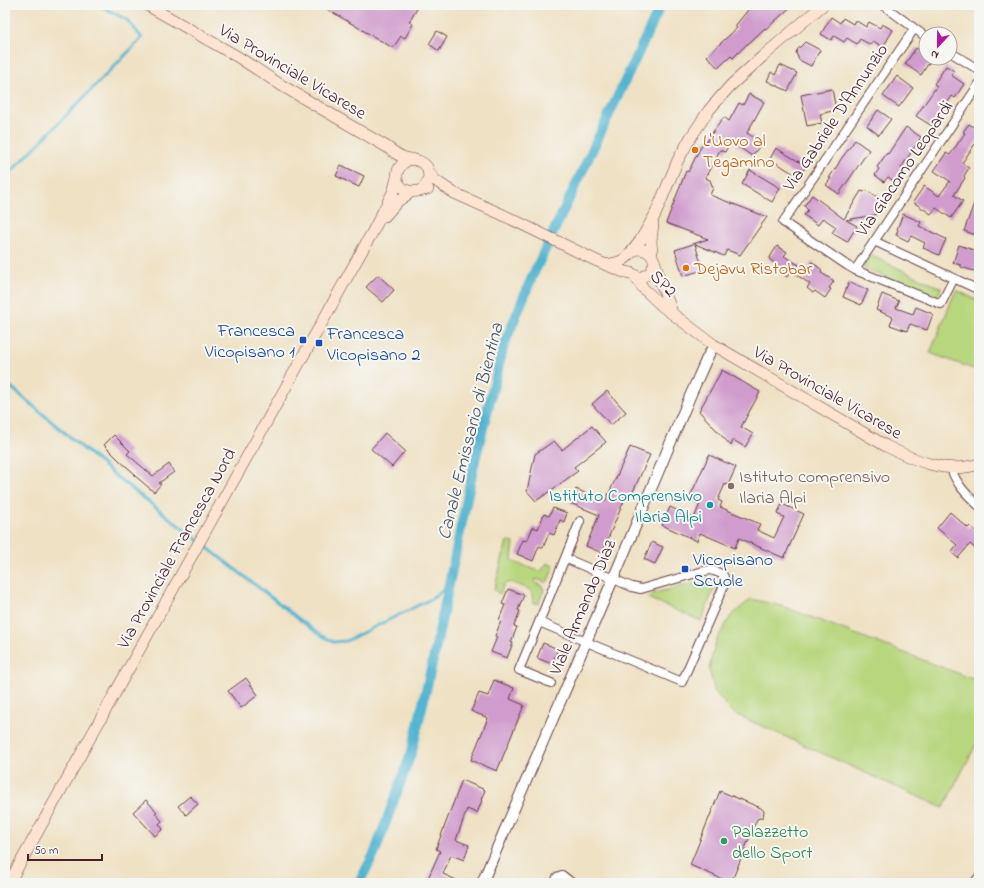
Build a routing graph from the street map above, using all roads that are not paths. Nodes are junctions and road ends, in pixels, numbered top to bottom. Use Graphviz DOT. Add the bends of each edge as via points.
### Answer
graph roads {
  1 [pos="147,5"];
  2 [pos="823,5"];
  3 [pos="883,5"];
  4 [pos="914,29"];
  5 [pos="918,32"];
  6 [pos="958,57"];
  7 [pos="979,70"];
  8 [pos="979,84"];
  9 [pos="380,144"];
  10 [pos="412,160"];
  11 [pos="428,172"];
  12 [pos="397,174"];
  13 [pos="416,191"];
  14 [pos="454,193"];
  15 [pos="655,216"];
  16 [pos="373,230"];
  17 [pos="874,241"];
  18 [pos="629,255"];
  19 [pos="653,258"];
  20 [pos="601,263"];
  21 [pos="855,270"];
  22 [pos="632,274"];
  23 [pos="954,278"];
  24 [pos="979,290"];
  25 [pos="672,313"];
  26 [pos="714,345"];
  27 [pos="979,464"];
  28 [pos="951,468"];
  29 [pos="979,506"];
  30 [pos="580,521"];
  31 [pos="565,558"];
  32 [pos="613,579"];
  33 [pos="539,622"];
  34 [pos="586,642"];
  35 [pos="550,683"];
  36 [pos="979,877"];
  37 [pos="556,880"];
  38 [pos="9,883"];
  39 [pos="482,883"];
  40 [pos="572,883"];
  41 [pos="974,883"];
  1 -- 9 [label="main road, Via Provinciale Vicarese / SP2"];
  2 -- 15 [label="main road" via="730,86 709,110 678,160"];
  3 -- 4 [label="street"];
  4 -- 5 [label="street"];
  4 -- 21 [label="street, Via Gabriele D'Annunzio" via="783,222"];
  6 -- 7 [label="street"];
  8 -- 17 [label="street, Via Giacomo Leopardi"];
  9 -- 10 [label="main road, Via Provinciale Vicarese / SP2"];
  9 -- 12 [label="main road, Via Provinciale Vicarese / SP2" via="391,155"];
  10 -- 11 [label="main road, Via Provinciale Vicarese / SP2" via="423,163"];
  10 -- 12 [label="main road" via="404,162"];
  11 -- 13 [label="main road" via="427,184"];
  11 -- 14 [label="main road, Via Provinciale Vicarese / SP2"];
  12 -- 13 [label="main road, Via Provinciale Vicarese / SP2" via="401,187"];
  12 -- 16 [label="main road" via="392,192"];
  13 -- 14 [label="main road, Via Provinciale Vicarese / SP2" via="436,189"];
  13 -- 16 [label="main road" via="404,196"];
  14 -- 20 [label="main road, Via Provinciale Vicarese / SP2"];
  15 -- 18 [label="main road"];
  15 -- 19 [label="main road" via="651,249"];
  16 -- 38 [label="main road, Via Provinciale Francesca Nord"];
  17 -- 21 [label="street, Via Giacomo Leopardi"];
  17 -- 23 [label="street"];
  18 -- 19 [label="main road" via="643,249"];
  18 -- 20 [label="main road" via="617,263"];
  18 -- 22 [label="main road" via="626,266"];
  19 -- 22 [label="main road" via="650,273 642,277"];
  19 -- 25 [label="main road, SP2"];
  20 -- 22 [label="main road, SP2"];
  21 -- 23 [label="street" via="942,304"];
  22 -- 25 [label="main road, SP2" via="648,294"];
  23 -- 24 [label="street"];
  25 -- 26 [label="main road, Via Provinciale Vicarese / SP2"];
  26 -- 28 [label="main road, Via Provinciale Vicarese / SP2" via="886,446 925,463"];
  26 -- 32 [label="street, Viale Armando Diaz"];
  27 -- 28 [label="main road, Via Provinciale Vicarese / SP2"];
  28 -- 29 [label="street" via="960,486"];
  30 -- 31 [label="street"];
  31 -- 32 [label="street"];
  31 -- 33 [label="street"];
  32 -- 34 [label="street, Viale Armando Diaz"];
  32 -- 34 [label="street" via="641,589 710,570 722,574 724,584 682,682"];
  33 -- 34 [label="street"];
  33 -- 35 [label="street" via="518,670"];
  34 -- 39 [label="street, Viale Armando Diaz"];
  36 -- 41 [label="street"];
  37 -- 40 [label="street" via="562,875"];
}
